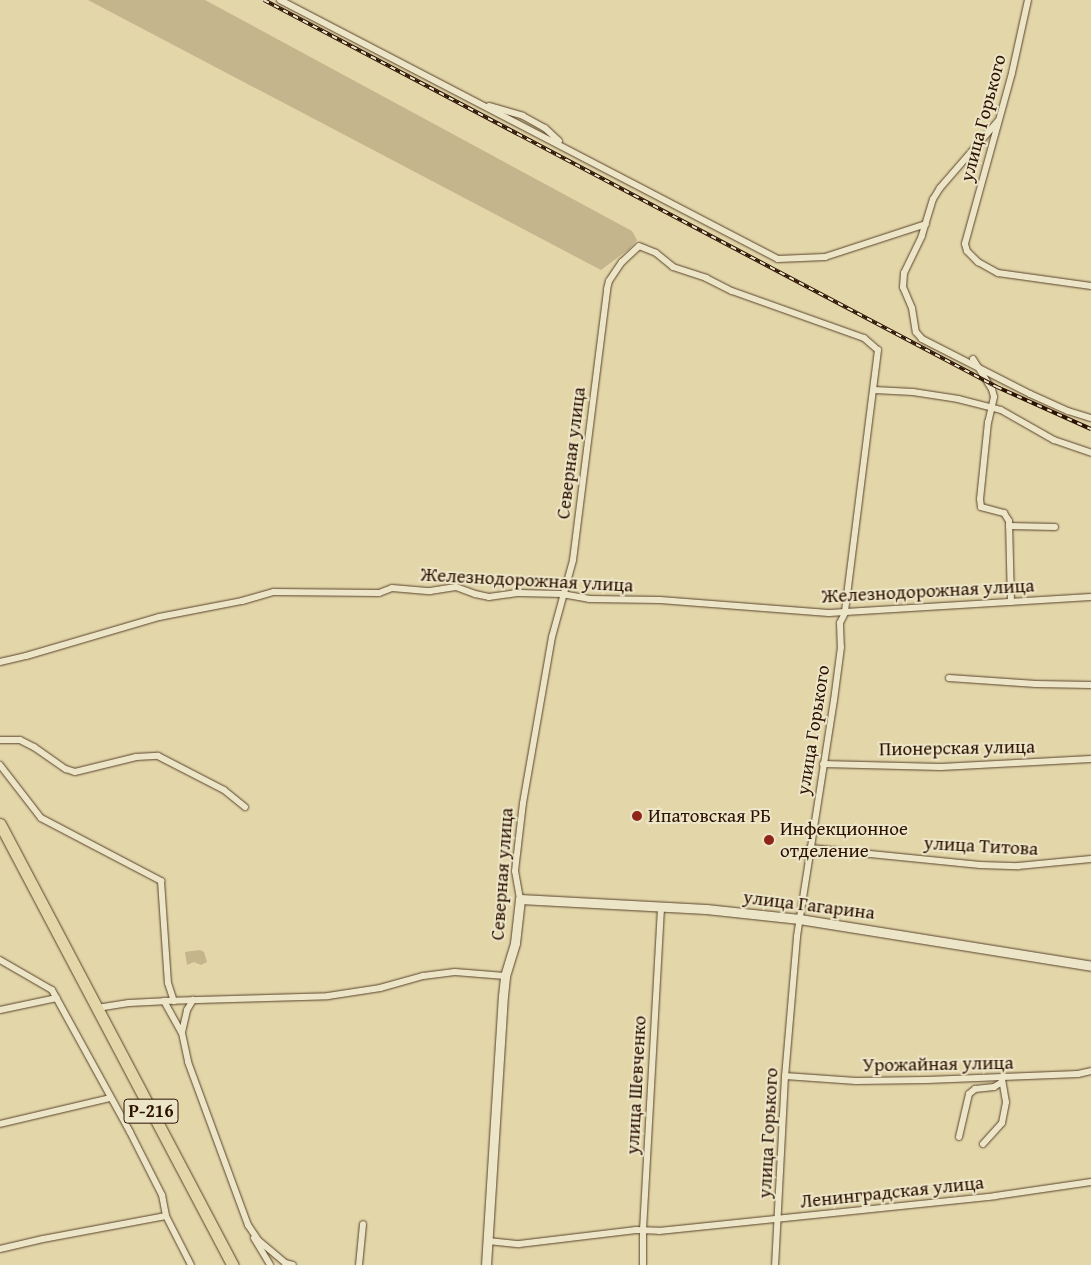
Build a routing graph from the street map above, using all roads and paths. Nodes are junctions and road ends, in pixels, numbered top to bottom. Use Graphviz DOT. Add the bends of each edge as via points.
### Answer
graph roads {
  1 [pos="280,0"];
  2 [pos="1028,0"];
  3 [pos="998,121"];
  4 [pos="926,224"];
  5 [pos="1091,286"];
  6 [pos="878,350"];
  7 [pos="973,359"];
  8 [pos="979,368"];
  9 [pos="874,390"];
  10 [pos="991,408"];
  11 [pos="1091,418"];
  12 [pos="1091,453"];
  13 [pos="1009,526"];
  14 [pos="1055,527"];
  15 [pos="562,594"];
  16 [pos="1091,598"];
  17 [pos="1011,602"];
  18 [pos="845,613"];
  19 [pos="0,662"];
  20 [pos="949,678"];
  21 [pos="1091,685"];
  22 [pos="0,740"];
  23 [pos="1091,759"];
  24 [pos="823,764"];
  25 [pos="0,765"];
  26 [pos="246,807"];
  27 [pos="0,824"];
  28 [pos="810,848"];
  29 [pos="1091,859"];
  30 [pos="520,899"];
  31 [pos="661,906"];
  32 [pos="799,919"];
  33 [pos="0,960"];
  34 [pos="1091,966"];
  35 [pos="505,976"];
  36 [pos="57,998"];
  37 [pos="193,1000"];
  38 [pos="164,1001"];
  39 [pos="174,1001"];
  40 [pos="97,1008"];
  41 [pos="0,1010"];
  42 [pos="182,1033"];
  43 [pos="1091,1071"];
  44 [pos="785,1076"];
  45 [pos="966,1078"];
  46 [pos="1002,1080"];
  47 [pos="968,1097"];
  48 [pos="110,1098"];
  49 [pos="0,1124"];
  50 [pos="959,1137"];
  51 [pos="983,1144"];
  52 [pos="1091,1182"];
  53 [pos="166,1216"];
  54 [pos="778,1219"];
  55 [pos="363,1224"];
  56 [pos="248,1225"];
  57 [pos="643,1230"];
  58 [pos="488,1241"];
  59 [pos="0,1249"];
  60 [pos="192,1265"];
  61 [pos="232,1265"];
  62 [pos="270,1265"];
  63 [pos="293,1265"];
  64 [pos="359,1265"];
  65 [pos="486,1265"];
  66 [pos="643,1265"];
  67 [pos="775,1265"];
  1 -- 4 [label="street" via="481,104 523,116 545,128 564,146 778,259 825,257"];
  2 -- 3 [label="street, улица Горького"];
  3 -- 4 [label="street" via="940,188 933,199"];
  3 -- 5 [label="street, улица Горького" via="965,244 970,254 998,273"];
  4 -- 8 [label="street" via="904,273 903,288 912,308 916,332 922,339"];
  6 -- 9 [label="street, улица Горького"];
  6 -- 15 [label="street, Северная улица" via="864,338 732,291 673,266 656,253 639,246 609,281 573,560"];
  7 -- 8 [label="street"];
  8 -- 10 [label="street" via="992,389"];
  8 -- 11 [label="street" via="1068,412"];
  9 -- 10 [label="street" via="958,399"];
  9 -- 18 [label="street, улица Горького"];
  10 -- 12 [label="street" via="1001,410 1054,440"];
  10 -- 13 [label="street" via="981,507 1004,513"];
  13 -- 14 [label="street"];
  13 -- 17 [label="street"];
  15 -- 18 [label="street, Железнодорожная улица" via="598,600 660,600"];
  15 -- 19 [label="street, Железнодорожная улица" via="519,593 489,597 456,587 430,591 392,588 379,593 274,592 159,617"];
  15 -- 30 [label="street, Северная улица" via="516,850 515,881"];
  16 -- 17 [label="street, Железнодорожная улица"];
  17 -- 18 [label="street, Железнодорожная улица"];
  18 -- 24 [label="street, улица Горького" via="840,623 841,647"];
  20 -- 21 [label="street"];
  22 -- 26 [label="street" via="20,740 75,772 136,757 158,756 224,790"];
  23 -- 24 [label="street, Пионерская улица" via="941,767"];
  24 -- 28 [label="street, улица Горького"];
  25 -- 39 [label="street" via="41,818 161,881 168,983"];
  27 -- 40 [label="highway, Р-216"];
  28 -- 29 [label="street, улица Титова" via="980,865 1018,866"];
  28 -- 32 [label="street, улица Горького"];
  30 -- 31 [label="street, улица Гагарина"];
  30 -- 35 [label="street, Северная улица" via="516,943"];
  31 -- 32 [label="street, улица Гагарина"];
  31 -- 57 [label="street, улица Шевченко"];
  32 -- 34 [label="street, улица Гагарина"];
  32 -- 44 [label="street, улица Горького"];
  33 -- 36 [label="street" via="41,981"];
  35 -- 37 [label="street" via="455,972 328,996"];
  35 -- 58 [label="street, Северная улица"];
  36 -- 41 [label="street"];
  36 -- 48 [label="street"];
  37 -- 39 [label="street"];
  37 -- 42 [label="street" via="187,1010"];
  38 -- 39 [label="street"];
  38 -- 40 [label="street"];
  38 -- 42 [label="street"];
  40 -- 61 [label="highway, Р-216"];
  42 -- 56 [label="street" via="188,1062"];
  43 -- 46 [label="street, Урожайная улица"];
  44 -- 45 [label="street, Урожайная улица" via="856,1081"];
  44 -- 54 [label="street, улица Горького"];
  45 -- 46 [label="street, Урожайная улица"];
  45 -- 47 [label="street"];
  46 -- 47 [label="street" via="994,1087 975,1089"];
  46 -- 51 [label="street" via="1006,1102 1002,1123"];
  47 -- 50 [label="street"];
  48 -- 49 [label="street"];
  48 -- 53 [label="street" via="162,1195"];
  52 -- 54 [label="street, Ленинградская улица" via="995,1196"];
  53 -- 59 [label="street"];
  53 -- 60 [label="street"];
  54 -- 57 [label="street, Ленинградская улица"];
  54 -- 67 [label="street, улица Горького"];
  55 -- 64 [label="street"];
  56 -- 62 [label="street"];
  56 -- 63 [label="street" via="258,1240"];
  57 -- 58 [label="street, Ленинградская улица" via="519,1244"];
  57 -- 66 [label="street, улица Шевченко"];
  58 -- 65 [label="street, Северная улица"];
}
